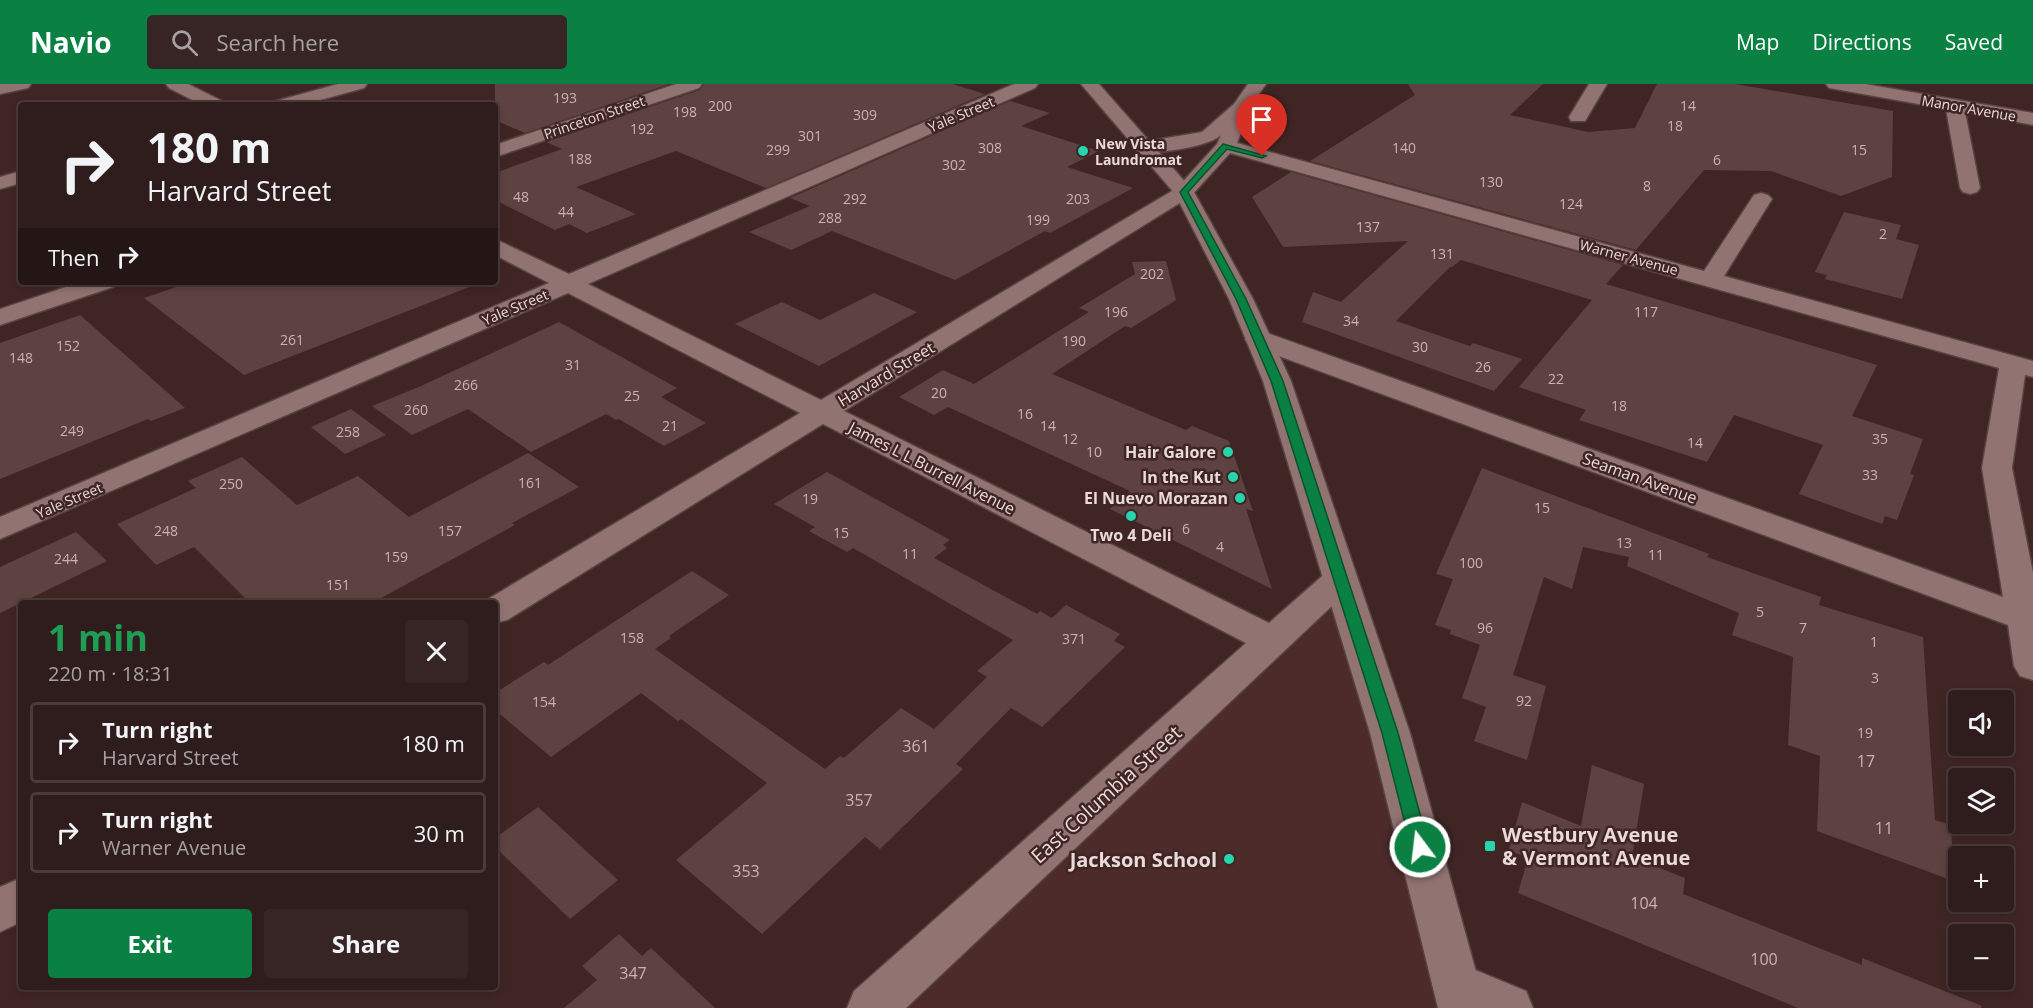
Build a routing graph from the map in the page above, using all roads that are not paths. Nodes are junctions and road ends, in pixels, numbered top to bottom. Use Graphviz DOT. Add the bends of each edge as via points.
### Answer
graph roads {
  1 [pos="22,84"];
  2 [pos="175,84"];
  3 [pos="358,84"];
  4 [pos="693,84"];
  5 [pos="1029,84"];
  6 [pos="1090,84"];
  7 [pos="1257,84"];
  8 [pos="1598,84"];
  9 [pos="1835,84"];
  10 [pos="0,89"];
  11 [pos="210,102"];
  12 [pos="293,102"];
  13 [pos="1243,104"];
  14 [pos="1954,105"];
  15 [pos="1578,117"];
  16 [pos="2033,119"];
  17 [pos="1226,146"];
  18 [pos="1144,147"];
  19 [pos="498,150"];
  20 [pos="18,178"];
  21 [pos="0,183"];
  22 [pos="1970,188"];
  23 [pos="1184,192"];
  24 [pos="1761,199"];
  25 [pos="498,248"];
  26 [pos="1710,279"];
  27 [pos="569,283"];
  28 [pos="96,285"];
  29 [pos="0,317"];
  30 [pos="1258,339"];
  31 [pos="2023,366"];
  32 [pos="823,412"];
  33 [pos="0,529"];
  34 [pos="1340,579"];
  35 [pos="498,609"];
  36 [pos="2022,617"];
  37 [pos="1273,641"];
  38 [pos="2033,666"];
  39 [pos="18,900"];
  40 [pos="0,911"];
  41 [pos="1459,996"];
  42 [pos="871,1008"];
  43 [pos="1509,1008"];
  1 -- 10 [label="street"];
  2 -- 11 [label="street"];
  3 -- 12 [label="street"];
  4 -- 19 [label="street, Princeton Street"];
  5 -- 27 [label="street, Yale Street"];
  6 -- 18 [label="street"];
  7 -- 13 [label="street, Harvard Street"];
  8 -- 15 [label="street"];
  9 -- 14 [label="street, Manor Avenue"];
  13 -- 17 [label="street, Harvard Street"];
  13 -- 18 [label="street, Harvard Street" via="1209,136"];
  14 -- 16 [label="street, Manor Avenue"];
  14 -- 22 [label="street"];
  17 -- 23 [label="street, Harvard Street"];
  17 -- 26 [label="street, Warner Avenue"];
  18 -- 23 [label="street"];
  20 -- 21 [label="street"];
  23 -- 30 [label="street"];
  23 -- 32 [label="street, Harvard Street"];
  24 -- 26 [label="street"];
  25 -- 27 [label="street, James L L Burrell Avenue"];
  26 -- 31 [label="street, Warner Avenue"];
  27 -- 32 [label="street, James L L Burrell Avenue"];
  27 -- 33 [label="street, Yale Street"];
  28 -- 29 [label="street"];
  30 -- 34 [label="street" via="1277,381"];
  30 -- 36 [label="street, Seaman Avenue"];
  31 -- 36 [label="street" via="1996,468"];
  32 -- 35 [label="street, Harvard Street"];
  32 -- 37 [label="street, James L L Burrell Avenue"];
  34 -- 37 [label="street, East Columbia Street"];
  34 -- 41 [label="street" via="1390,733"];
  36 -- 38 [label="street"];
  37 -- 42 [label="street, East Columbia Street"];
  39 -- 40 [label="street"];
  41 -- 43 [label="street"];
}
